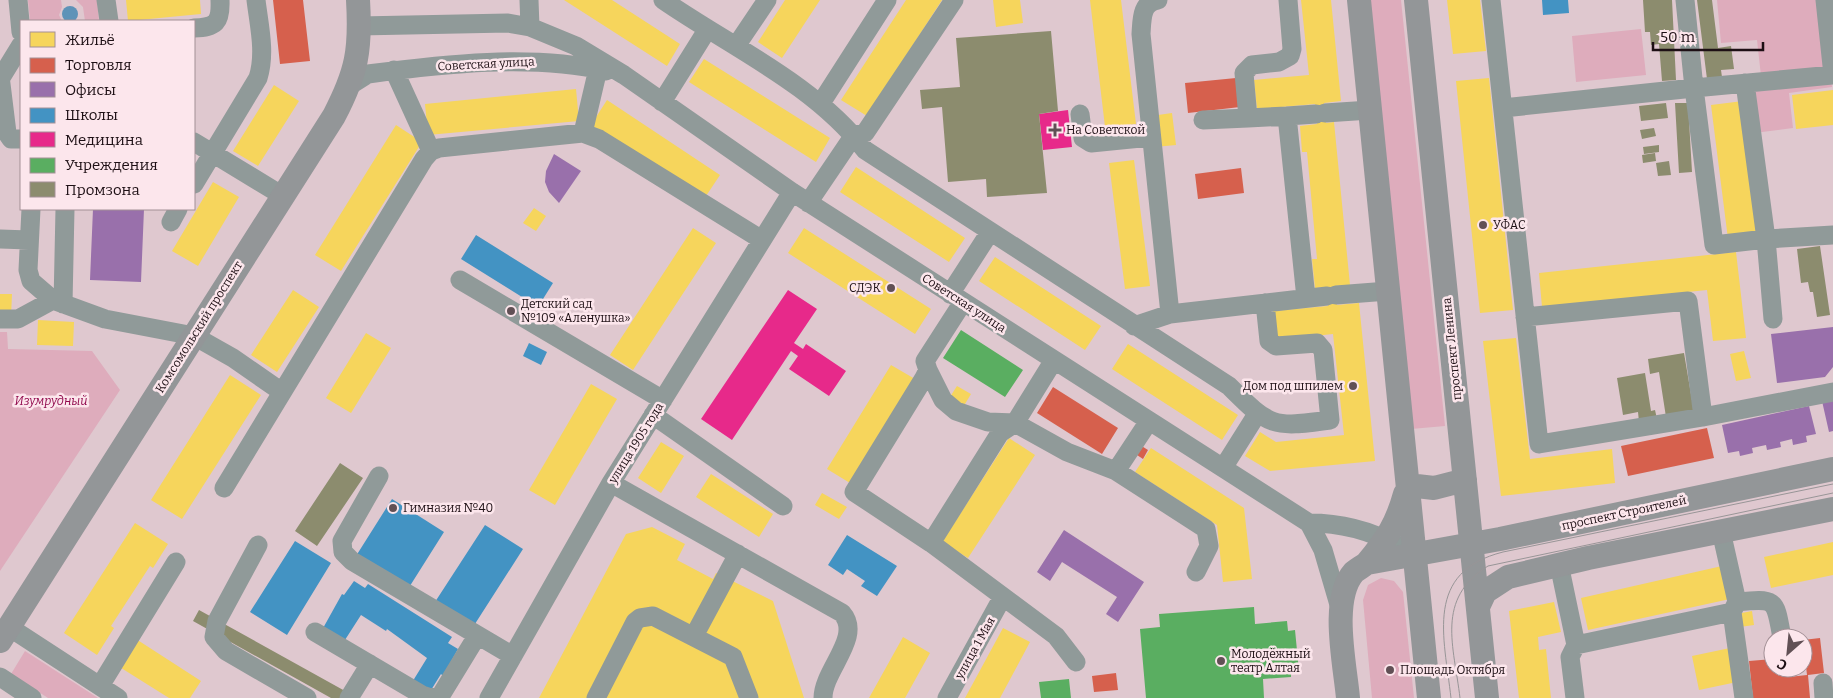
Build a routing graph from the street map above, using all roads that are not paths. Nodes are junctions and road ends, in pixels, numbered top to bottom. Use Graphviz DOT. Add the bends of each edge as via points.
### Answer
graph roads {
  1 [pos="18,0"];
  2 [pos="106,0"];
  3 [pos="220,0"];
  4 [pos="256,0"];
  5 [pos="358,0"];
  6 [pos="530,0"];
  7 [pos="663,0"];
  8 [pos="767,0"];
  9 [pos="887,0"];
  10 [pos="954,0"];
  11 [pos="1158,0"];
  12 [pos="1288,0"];
  13 [pos="1359,0"];
  14 [pos="1416,0"];
  15 [pos="1491,0"];
  16 [pos="1685,0"];
  17 [pos="1825,0"];
  18 [pos="108,20"];
  19 [pos="20,21"];
  20 [pos="360,26"];
  21 [pos="530,27"];
  22 [pos="195,28"];
  23 [pos="707,30"];
  24 [pos="736,46"];
  25 [pos="20,47"];
  26 [pos="598,69"];
  27 [pos="394,70"];
  28 [pos="624,75"];
  29 [pos="1,76"];
  30 [pos="1745,83"];
  31 [pos="350,86"];
  32 [pos="1694,88"];
  33 [pos="662,102"];
  34 [pos="821,104"];
  35 [pos="1503,108"];
  36 [pos="1370,110"];
  37 [pos="1080,114"];
  38 [pos="1288,116"];
  39 [pos="1248,118"];
  40 [pos="1203,120"];
  41 [pos="582,133"];
  42 [pos="854,135"];
  43 [pos="1151,137"];
  44 [pos="20,140"];
  45 [pos="195,143"];
  46 [pos="431,151"];
  47 [pos="213,153"];
  48 [pos="195,182"];
  49 [pos="792,192"];
  50 [pos="283,196"];
  51 [pos="808,203"];
  52 [pos="31,210"];
  53 [pos="65,210"];
  54 [pos="990,232"];
  55 [pos="1833,235"];
  56 [pos="0,239"];
  57 [pos="1766,239"];
  58 [pos="29,240"];
  59 [pos="762,240"];
  60 [pos="460,280"];
  61 [pos="1388,291"];
  62 [pos="956,298"];
  63 [pos="1306,298"];
  64 [pos="58,302"];
  65 [pos="1265,303"];
  66 [pos="1170,314"];
  67 [pos="1525,317"];
  68 [pos="1773,318"];
  69 [pos="0,319"];
  70 [pos="1134,326"];
  71 [pos="194,336"];
  72 [pos="1054,360"];
  73 [pos="928,370"];
  74 [pos="282,392"];
  75 [pos="1833,392"];
  76 [pos="658,407"];
  77 [pos="1257,414"];
  78 [pos="1703,417"];
  79 [pos="1149,421"];
  80 [pos="1015,423"];
  81 [pos="1223,468"];
  82 [pos="1833,469"];
  83 [pos="1116,471"];
  84 [pos="378,476"];
  85 [pos="1465,480"];
  86 [pos="611,483"];
  87 [pos="1408,485"];
  88 [pos="224,488"];
  89 [pos="784,506"];
  90 [pos="1833,509"];
  91 [pos="1309,524"];
  92 [pos="1721,531"];
  93 [pos="1386,540"];
  94 [pos="931,542"];
  95 [pos="1471,544"];
  96 [pos="258,545"];
  97 [pos="738,554"];
  98 [pos="1415,555"];
  99 [pos="176,562"];
  100 [pos="1367,563"];
  101 [pos="1559,564"];
  102 [pos="1196,572"];
  103 [pos="1002,598"];
  104 [pos="1478,607"];
  105 [pos="1735,607"];
  106 [pos="1340,608"];
  107 [pos="1780,628"];
  108 [pos="315,632"];
  109 [pos="4,634"];
  110 [pos="478,636"];
  111 [pos="694,636"];
  112 [pos="1576,645"];
  113 [pos="513,656"];
  114 [pos="1076,662"];
  115 [pos="370,664"];
  116 [pos="0,677"];
  117 [pos="100,686"];
  118 [pos="32,698"];
  119 [pos="118,698"];
  120 [pos="307,698"];
  121 [pos="349,698"];
  122 [pos="432,698"];
  123 [pos="489,698"];
  124 [pos="596,698"];
  125 [pos="749,698"];
  126 [pos="823,698"];
  127 [pos="947,698"];
  128 [pos="1348,698"];
  129 [pos="1429,698"];
  130 [pos="1487,698"];
  131 [pos="1575,698"];
  132 [pos="1744,698"];
  1 -- 19 [label="street"];
  2 -- 18 [label="street"];
  3 -- 22 [label="street" via="221,14 214,24"];
  4 -- 47 [label="street" via="261,66 252,90"];
  5 -- 20 [label="main road, Комсомольский проспект"];
  6 -- 21 [label="street"];
  7 -- 23 [label="street"];
  8 -- 24 [label="street"];
  9 -- 34 [label="street"];
  10 -- 42 [label="street" via="865,134"];
  11 -- 43 [label="street" via="1151,1 1145,8 1141,34"];
  12 -- 39 [label="street" via="1290,56 1279,62 1247,67 1244,73"];
  13 -- 36 [label="main road"];
  14 -- 85 [label="main road, проспект Ленина"];
  15 -- 35 [label="street"];
  16 -- 32 [label="street"];
  17 -- 30 [label="street" via="1833,76"];
  20 -- 21 [label="street, Советская улица" via="484,22"];
  20 -- 31 [label="main road, Комсомольский проспект" via="358,57"];
  21 -- 28 [label="street, Советская улица" via="576,46"];
  23 -- 24 [label="street"];
  23 -- 33 [label="street"];
  24 -- 34 [label="street"];
  25 -- 29 [label="street"];
  26 -- 27 [label="street, Советская улица" via="528,60"];
  26 -- 28 [label="street, Советская улица"];
  26 -- 41 [label="street"];
  27 -- 31 [label="street, Советская улица" via="368,74"];
  27 -- 46 [label="street"];
  28 -- 33 [label="street, Советская улица"];
  29 -- 44 [label="street" via="6,133 12,139"];
  30 -- 32 [label="street"];
  30 -- 57 [label="street"];
  31 -- 50 [label="main road, Комсомольский проспект"];
  32 -- 35 [label="street"];
  32 -- 57 [label="street" via="1714,245"];
  33 -- 49 [label="street, Советская улица"];
  34 -- 42 [label="street"];
  35 -- 67 [label="street"];
  36 -- 38 [label="street"];
  36 -- 61 [label="main road"];
  37 -- 43 [label="street" via="1083,138 1091,143"];
  38 -- 39 [label="street"];
  38 -- 63 [label="street"];
  39 -- 40 [label="street"];
  41 -- 46 [label="street"];
  41 -- 59 [label="street" via="599,139"];
  42 -- 51 [label="street"];
  42 -- 54 [label="street" via="865,150"];
  43 -- 66 [label="street"];
  45 -- 47 [label="street"];
  46 -- 74 [label="street"];
  47 -- 48 [label="street"];
  47 -- 50 [label="street"];
  49 -- 51 [label="street, Советская улица"];
  49 -- 59 [label="street, улица 1905 года"];
  50 -- 71 [label="main road, Комсомольский проспект"];
  51 -- 62 [label="street, Советская улица"];
  52 -- 58 [label="street"];
  53 -- 64 [label="street"];
  54 -- 62 [label="street"];
  54 -- 70 [label="street"];
  55 -- 57 [label="street"];
  56 -- 58 [label="street"];
  57 -- 68 [label="street"];
  58 -- 64 [label="street" via="31,281"];
  59 -- 76 [label="street, улица 1905 года"];
  60 -- 76 [label="street"];
  61 -- 63 [label="street"];
  61 -- 87 [label="main road"];
  62 -- 72 [label="street, Советская улица"];
  62 -- 73 [label="street" via="925,361"];
  63 -- 65 [label="street"];
  64 -- 69 [label="street" via="18,319"];
  64 -- 71 [label="street" via="105,319"];
  65 -- 66 [label="street"];
  65 -- 77 [label="street" via="1269,341 1276,346 1317,343 1323,350 1330,420 1292,425 1269,421"];
  66 -- 70 [label="street"];
  67 -- 78 [label="street" via="1688,300"];
  67 -- 78 [label="street" via="1539,444"];
  70 -- 77 [label="street" via="1229,386"];
  71 -- 74 [label="street"];
  71 -- 109 [label="main road, Комсомольский проспект"];
  72 -- 79 [label="street, Советская улица"];
  72 -- 80 [label="street"];
  73 -- 80 [label="street" via="939,394 956,411 988,422"];
  73 -- 94 [label="street" via="854,492"];
  74 -- 88 [label="street"];
  75 -- 78 [label="street"];
  76 -- 86 [label="street, улица 1905 года"];
  76 -- 89 [label="street"];
  77 -- 81 [label="street"];
  79 -- 81 [label="street, Советская улица"];
  79 -- 83 [label="street"];
  80 -- 83 [label="street" via="1067,452"];
  80 -- 94 [label="street" via="1000,434"];
  81 -- 91 [label="street, Советская улица"];
  82 -- 95 [label="main road, проспект Строителей"];
  83 -- 102 [label="street" via="1206,529 1209,546"];
  84 -- 110 [label="street" via="342,541 343,552 352,561"];
  85 -- 87 [label="main road" via="1434,488"];
  85 -- 95 [label="main road, проспект Ленина"];
  86 -- 97 [label="street"];
  86 -- 113 [label="street, улица 1905 года"];
  87 -- 93 [label="main road" via="1399,518"];
  87 -- 98 [label="main road"];
  90 -- 92 [label="main road"];
  91 -- 93 [label="street" via="1329,523 1357,528"];
  91 -- 106 [label="street" via="1324,550"];
  92 -- 101 [label="main road"];
  92 -- 105 [label="street"];
  93 -- 98 [label="street"];
  93 -- 100 [label="main road"];
  94 -- 103 [label="street"];
  95 -- 98 [label="main road, проспект Строителей"];
  95 -- 104 [label="main road, проспект Ленина"];
  96 -- 120 [label="street" via="216,621 214,637 226,651"];
  97 -- 111 [label="street"];
  97 -- 126 [label="street" via="842,613 848,620 850,632 825,685"];
  98 -- 100 [label="main road"];
  98 -- 129 [label="main road"];
  99 -- 117 [label="street"];
  100 -- 106 [label="main road" via="1354,573"];
  101 -- 104 [label="main road" via="1508,577 1485,592"];
  101 -- 112 [label="street"];
  103 -- 114 [label="street" via="1056,636"];
  103 -- 127 [label="street, улица 1 Мая"];
  104 -- 130 [label="main road, проспект Ленина"];
  105 -- 107 [label="street" via="1766,599 1777,611"];
  105 -- 112 [label="street"];
  105 -- 132 [label="street"];
  106 -- 128 [label="main road"];
  108 -- 115 [label="street"];
  109 -- 117 [label="street"];
  110 -- 113 [label="street"];
  110 -- 122 [label="street" via="441,695"];
  111 -- 124 [label="street" via="658,617 640,618"];
  111 -- 125 [label="street" via="733,657"];
  112 -- 131 [label="street" via="1570,657"];
  113 -- 123 [label="street, улица 1905 года"];
  115 -- 121 [label="street"];
  115 -- 122 [label="street"];
  116 -- 118 [label="street"];
  117 -- 119 [label="street"];
}
